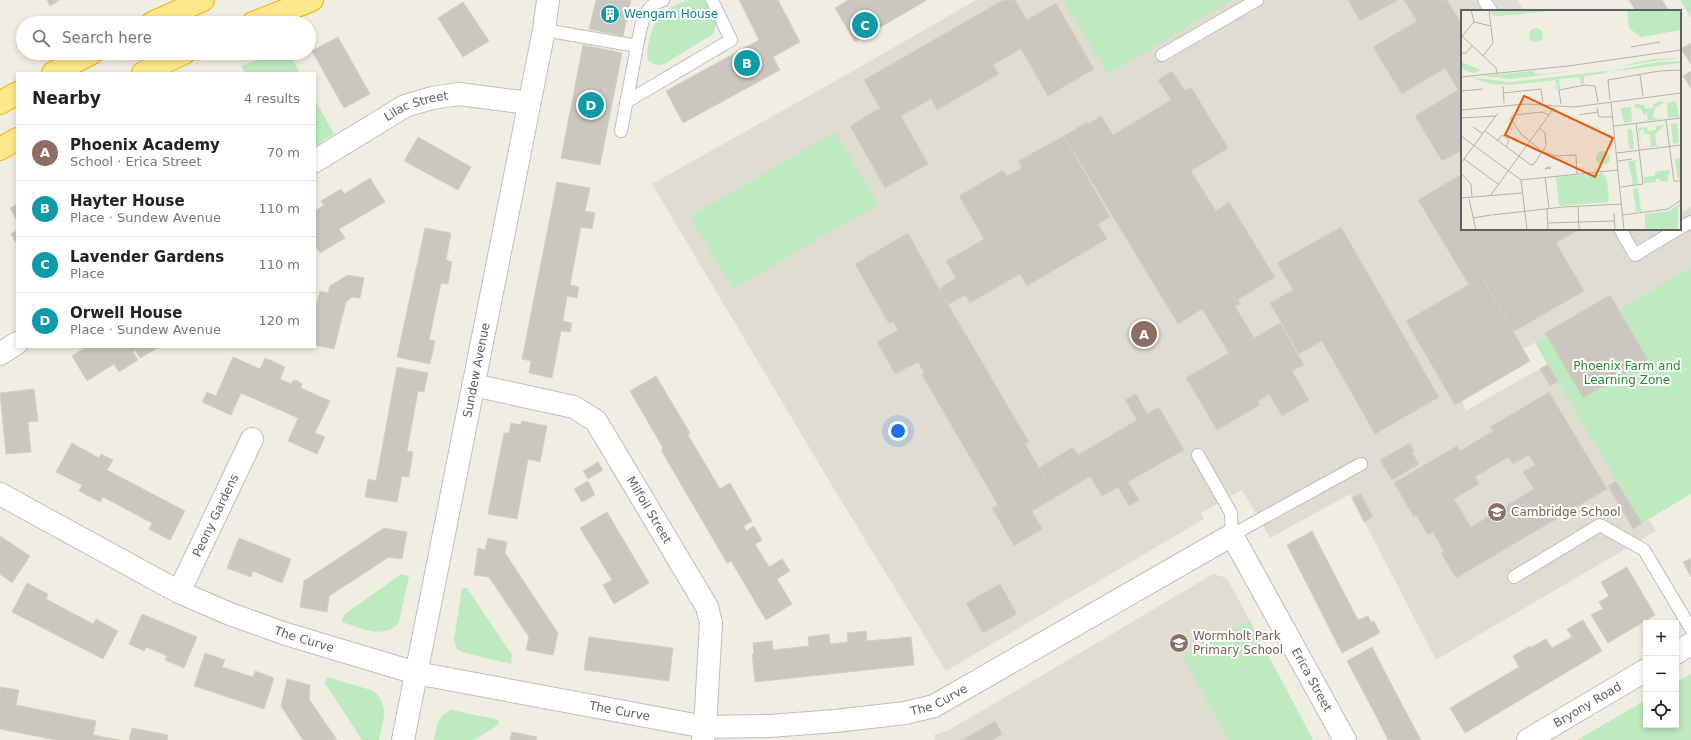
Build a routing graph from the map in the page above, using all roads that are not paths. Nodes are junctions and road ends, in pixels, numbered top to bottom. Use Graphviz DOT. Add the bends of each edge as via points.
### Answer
graph roads {
  1 [pos="203,0"];
  2 [pos="312,0"];
  3 [pos="548,0"];
  4 [pos="662,0"];
  5 [pos="712,0"];
  6 [pos="1257,0"];
  7 [pos="1484,0"];
  8 [pos="1490,10"];
  9 [pos="168,16"];
  10 [pos="271,16"];
  11 [pos="544,30"];
  12 [pos="637,46"];
  13 [pos="1162,55"];
  14 [pos="78,60"];
  15 [pos="170,60"];
  16 [pos="55,72"];
  17 [pos="145,72"];
  18 [pos="16,93"];
  19 [pos="626,102"];
  20 [pos="0,103"];
  21 [pos="529,103"];
  22 [pos="621,131"];
  23 [pos="16,140"];
  24 [pos="0,149"];
  25 [pos="316,160"];
  26 [pos="1691,222"];
  27 [pos="1681,228"];
  28 [pos="1621,230"];
  29 [pos="1677,230"];
  30 [pos="16,344"];
  31 [pos="0,354"];
  32 [pos="473,385"];
  33 [pos="252,439"];
  34 [pos="1198,455"];
  35 [pos="1361,464"];
  36 [pos="0,494"];
  37 [pos="1232,535"];
  38 [pos="1514,577"];
  39 [pos="179,592"];
  40 [pos="1691,629"];
  41 [pos="1691,644"];
  42 [pos="1679,651"];
  43 [pos="1643,672"];
  44 [pos="416,673"];
  45 [pos="704,734"];
  46 [pos="403,740"];
  47 [pos="1345,740"];
  48 [pos="1528,740"];
  1 -- 9 [label="highway"];
  2 -- 10 [label="highway"];
  3 -- 11 [label="street, Sundew Avenue"];
  4 -- 12 [label="lane" via="654,2 645,12"];
  5 -- 19 [label="lane" via="731,40"];
  6 -- 13 [label="lane"];
  7 -- 8 [label="lane"];
  11 -- 12 [label="lane"];
  11 -- 21 [label="street, Sundew Avenue"];
  12 -- 19 [label="lane"];
  14 -- 16 [label="highway"];
  15 -- 17 [label="highway"];
  18 -- 20 [label="highway"];
  19 -- 22 [label="lane"];
  21 -- 25 [label="street, Lilac Street" via="459,94 432,98 405,106"];
  21 -- 32 [label="street, Sundew Avenue"];
  23 -- 24 [label="highway"];
  26 -- 27 [label="lane"];
  28 -- 29 [label="lane" via="1635,255"];
  30 -- 31 [label="street"];
  32 -- 44 [label="street, Sundew Avenue"];
  32 -- 45 [label="street, Milfoil Street" via="574,407 596,421 707,608 711,623"];
  33 -- 39 [label="street, Peony Gardens"];
  34 -- 37 [label="lane" via="1231,513"];
  35 -- 37 [label="lane"];
  36 -- 39 [label="street, The Curve"];
  37 -- 45 [label="street, The Curve" via="934,706 905,713"];
  37 -- 47 [label="street, Erica Street"];
  38 -- 40 [label="lane" via="1600,525 1644,550"];
  39 -- 44 [label="street, The Curve" via="286,634"];
  41 -- 42 [label="street"];
  43 -- 48 [label="street, Bryony Road"];
  44 -- 45 [label="street, The Curve"];
  44 -- 46 [label="street, Sundew Avenue"];
}
